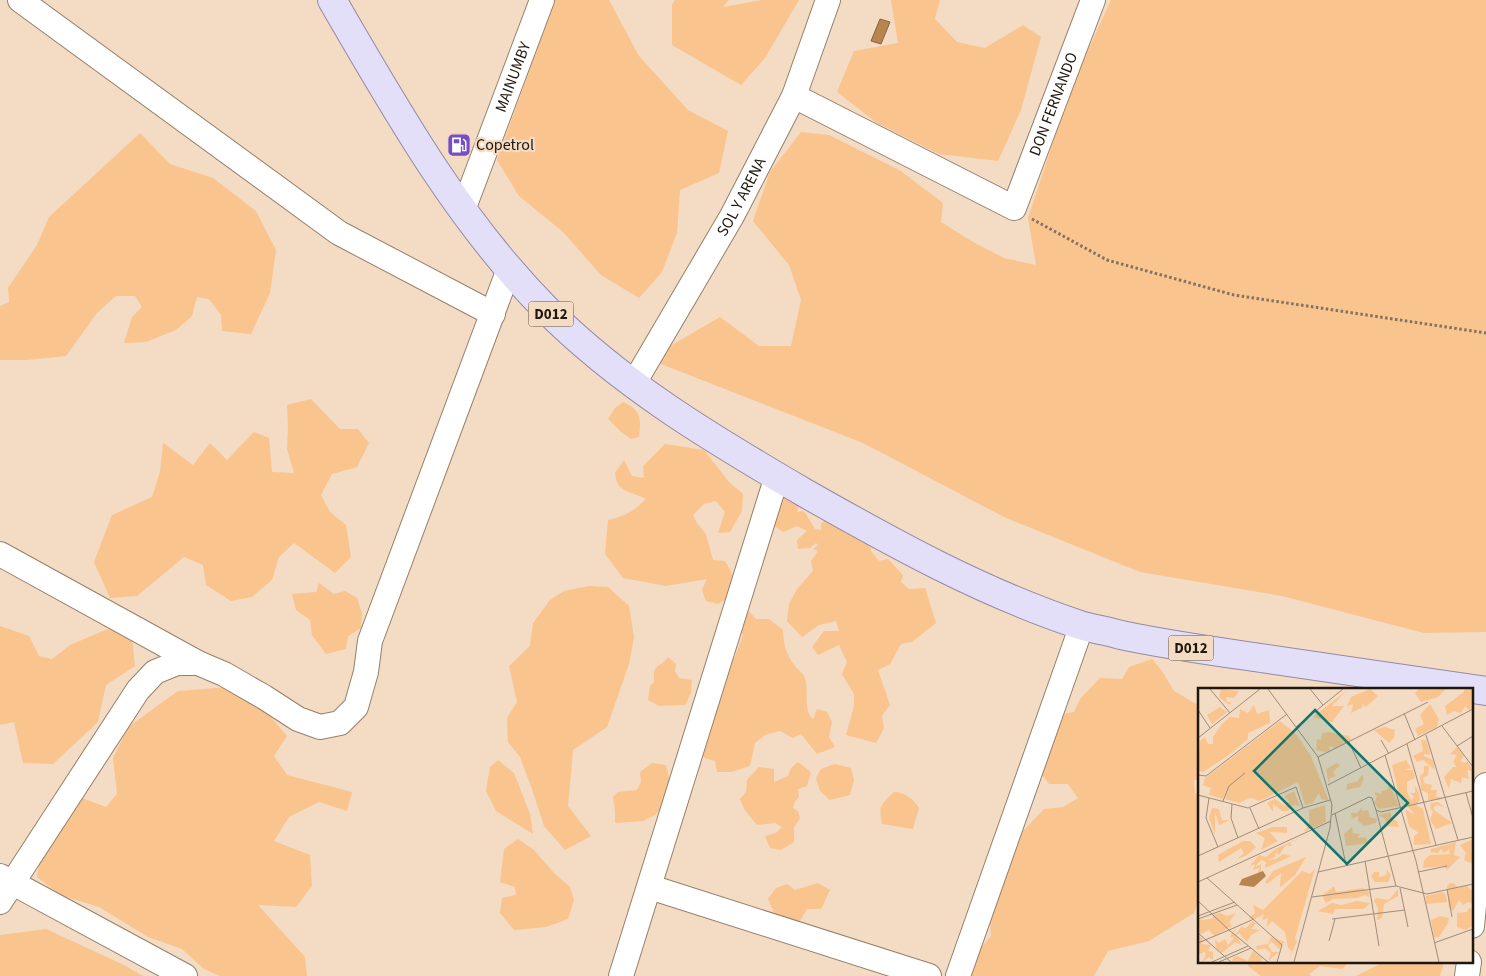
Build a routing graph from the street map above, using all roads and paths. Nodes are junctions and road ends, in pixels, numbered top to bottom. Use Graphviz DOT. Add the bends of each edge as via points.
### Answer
graph roads {
  1 [pos="20,0"];
  2 [pos="332,0"];
  3 [pos="542,0"];
  4 [pos="828,0"];
  5 [pos="1092,0"];
  6 [pos="794,96"];
  7 [pos="1014,208"];
  8 [pos="464,210"];
  9 [pos="509,269"];
  10 [pos="492,314"];
  11 [pos="1486,333"];
  12 [pos="634,383"];
  13 [pos="778,476"];
  14 [pos="0,554"];
  15 [pos="1082,625"];
  16 [pos="198,663"];
  17 [pos="1465,688"];
  18 [pos="1486,785"];
  19 [pos="4,887"];
  20 [pos="650,887"];
  21 [pos="1474,906"];
  22 [pos="185,976"];
  23 [pos="621,976"];
  24 [pos="929,976"];
  25 [pos="958,976"];
  1 -- 10 [label="street" via="339,233"];
  2 -- 8 [label="main road, D012" via="418,144"];
  3 -- 8 [label="street, MAINUMBY"];
  4 -- 6 [label="street, SOL Y ARENA"];
  5 -- 7 [label="street, DON FERNANDO"];
  6 -- 7 [label="street"];
  6 -- 12 [label="street, SOL Y ARENA" via="732,216"];
  7 -- 11 [label="path" via="1107,260 1225,292"];
  8 -- 9 [label="main road, D012"];
  9 -- 10 [label="street"];
  9 -- 12 [label="main road, D012" via="586,346"];
  10 -- 16 [label="street" via="370,640 366,672 356,707 340,723 320,727 298,719 224,674"];
  12 -- 13 [label="main road, D012" via="704,432"];
  13 -- 15 [label="main road, D012" via="910,551 996,593"];
  13 -- 20 [label="street"];
  14 -- 16 [label="street"];
  15 -- 17 [label="main road, D012" via="1161,644"];
  15 -- 25 [label="street"];
  16 -- 19 [label="street" via="177,663 155,672 138,690"];
  18 -- 21 [label="street"];
  19 -- 22 [label="street"];
  20 -- 23 [label="street"];
  20 -- 24 [label="street"];
}
